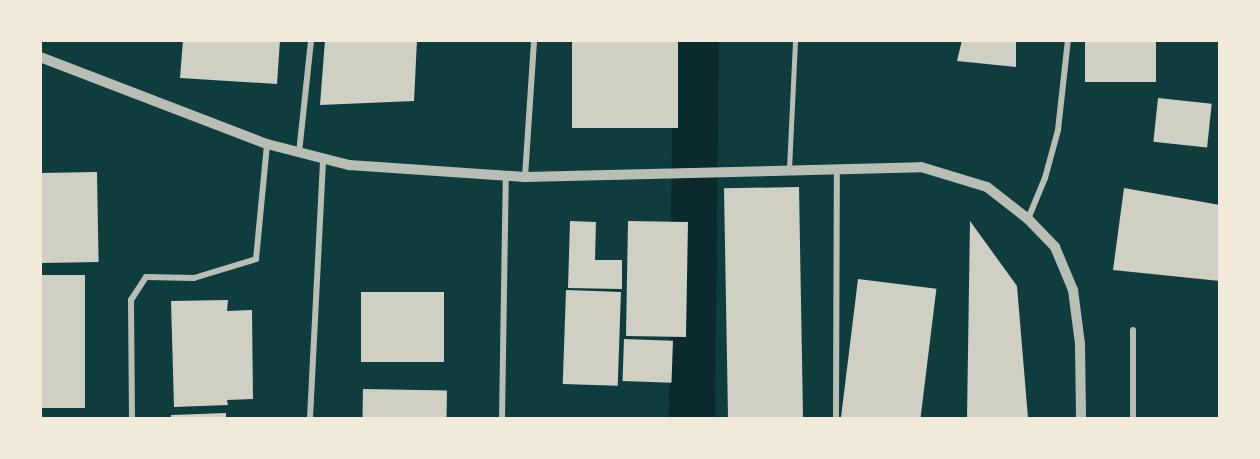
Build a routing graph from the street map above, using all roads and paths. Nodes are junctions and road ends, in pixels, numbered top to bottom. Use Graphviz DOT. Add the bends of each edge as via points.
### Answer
graph roads {
  1 [pos="311,40"];
  2 [pos="534,40"];
  3 [pos="795,40"];
  4 [pos="1068,40"];
  5 [pos="40,57"];
  6 [pos="267,144"];
  7 [pos="299,154"];
  8 [pos="323,159"];
  9 [pos="837,168"];
  10 [pos="789,169"];
  11 [pos="506,176"];
  12 [pos="525,177"];
  13 [pos="1028,219"];
  14 [pos="1133,330"];
  15 [pos="132,418"];
  16 [pos="310,418"];
  17 [pos="502,418"];
  18 [pos="836,418"];
  19 [pos="1081,418"];
  20 [pos="1133,418"];
  1 -- 7 [label="street"];
  2 -- 12 [label="street"];
  3 -- 10 [label="lane"];
  4 -- 13 [label="street" via="1058,130 1045,178"];
  5 -- 6 [label="street"];
  6 -- 7 [label="street"];
  6 -- 15 [label="street" via="256,259 194,278 146,277 131,300"];
  7 -- 8 [label="street"];
  8 -- 11 [label="street" via="349,165"];
  8 -- 16 [label="street"];
  9 -- 10 [label="street"];
  9 -- 13 [label="street" via="921,167 987,187"];
  9 -- 18 [label="street"];
  10 -- 12 [label="street" via="663,177"];
  11 -- 12 [label="street"];
  11 -- 17 [label="street"];
  13 -- 19 [label="street" via="1055,246 1072,290 1080,344"];
  14 -- 20 [label="street"];
}
